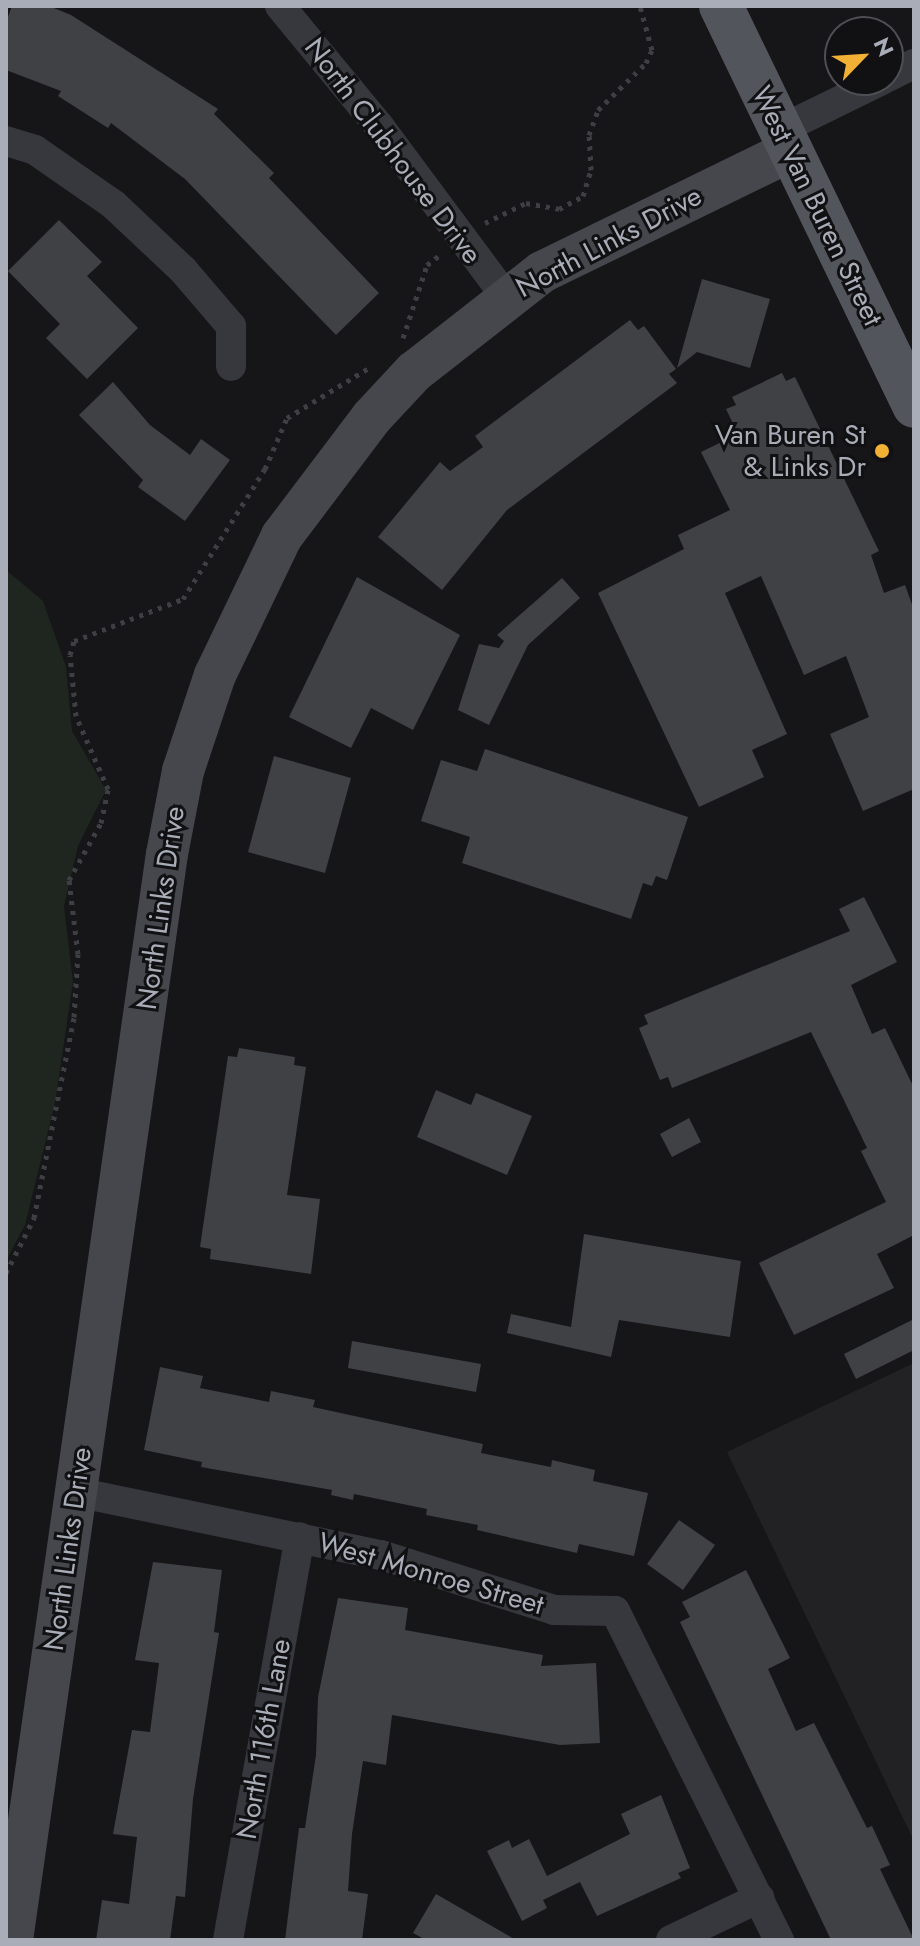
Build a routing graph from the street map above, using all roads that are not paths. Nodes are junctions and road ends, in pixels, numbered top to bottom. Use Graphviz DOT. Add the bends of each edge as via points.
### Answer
graph roads {
  1 [pos="280,6"];
  2 [pos="721,6"];
  3 [pos="857,96"];
  4 [pos="6,141"];
  5 [pos="785,141"];
  6 [pos="506,297"];
  7 [pos="231,366"];
  8 [pos="914,406"];
  9 [pos="76,1492"];
  10 [pos="300,1537"];
  11 [pos="759,1898"];
  12 [pos="12,1940"];
  13 [pos="228,1940"];
  14 [pos="671,1940"];
  15 [pos="779,1940"];
  1 -- 6 [label="street, North Clubhouse Drive" via="379,126"];
  2 -- 5 [label="main road, West Van Buren Street"];
  3 -- 5 [label="street"];
  4 -- 7 [label="street" via="35,150 114,205 183,270 231,326"];
  5 -- 6 [label="street, North Links Drive"];
  5 -- 8 [label="main road, West Van Buren Street"];
  6 -- 9 [label="street, North Links Drive" via="414,372 372,417 282,536 215,675 183,771 167,854"];
  9 -- 10 [label="street, West Monroe Street"];
  9 -- 12 [label="street, North Links Drive"];
  10 -- 11 [label="street, West Monroe Street" via="381,1555 554,1610 615,1611"];
  10 -- 13 [label="street, North 116th Lane"];
  11 -- 14 [label="street"];
  11 -- 15 [label="street, West Monroe Street"];
}
